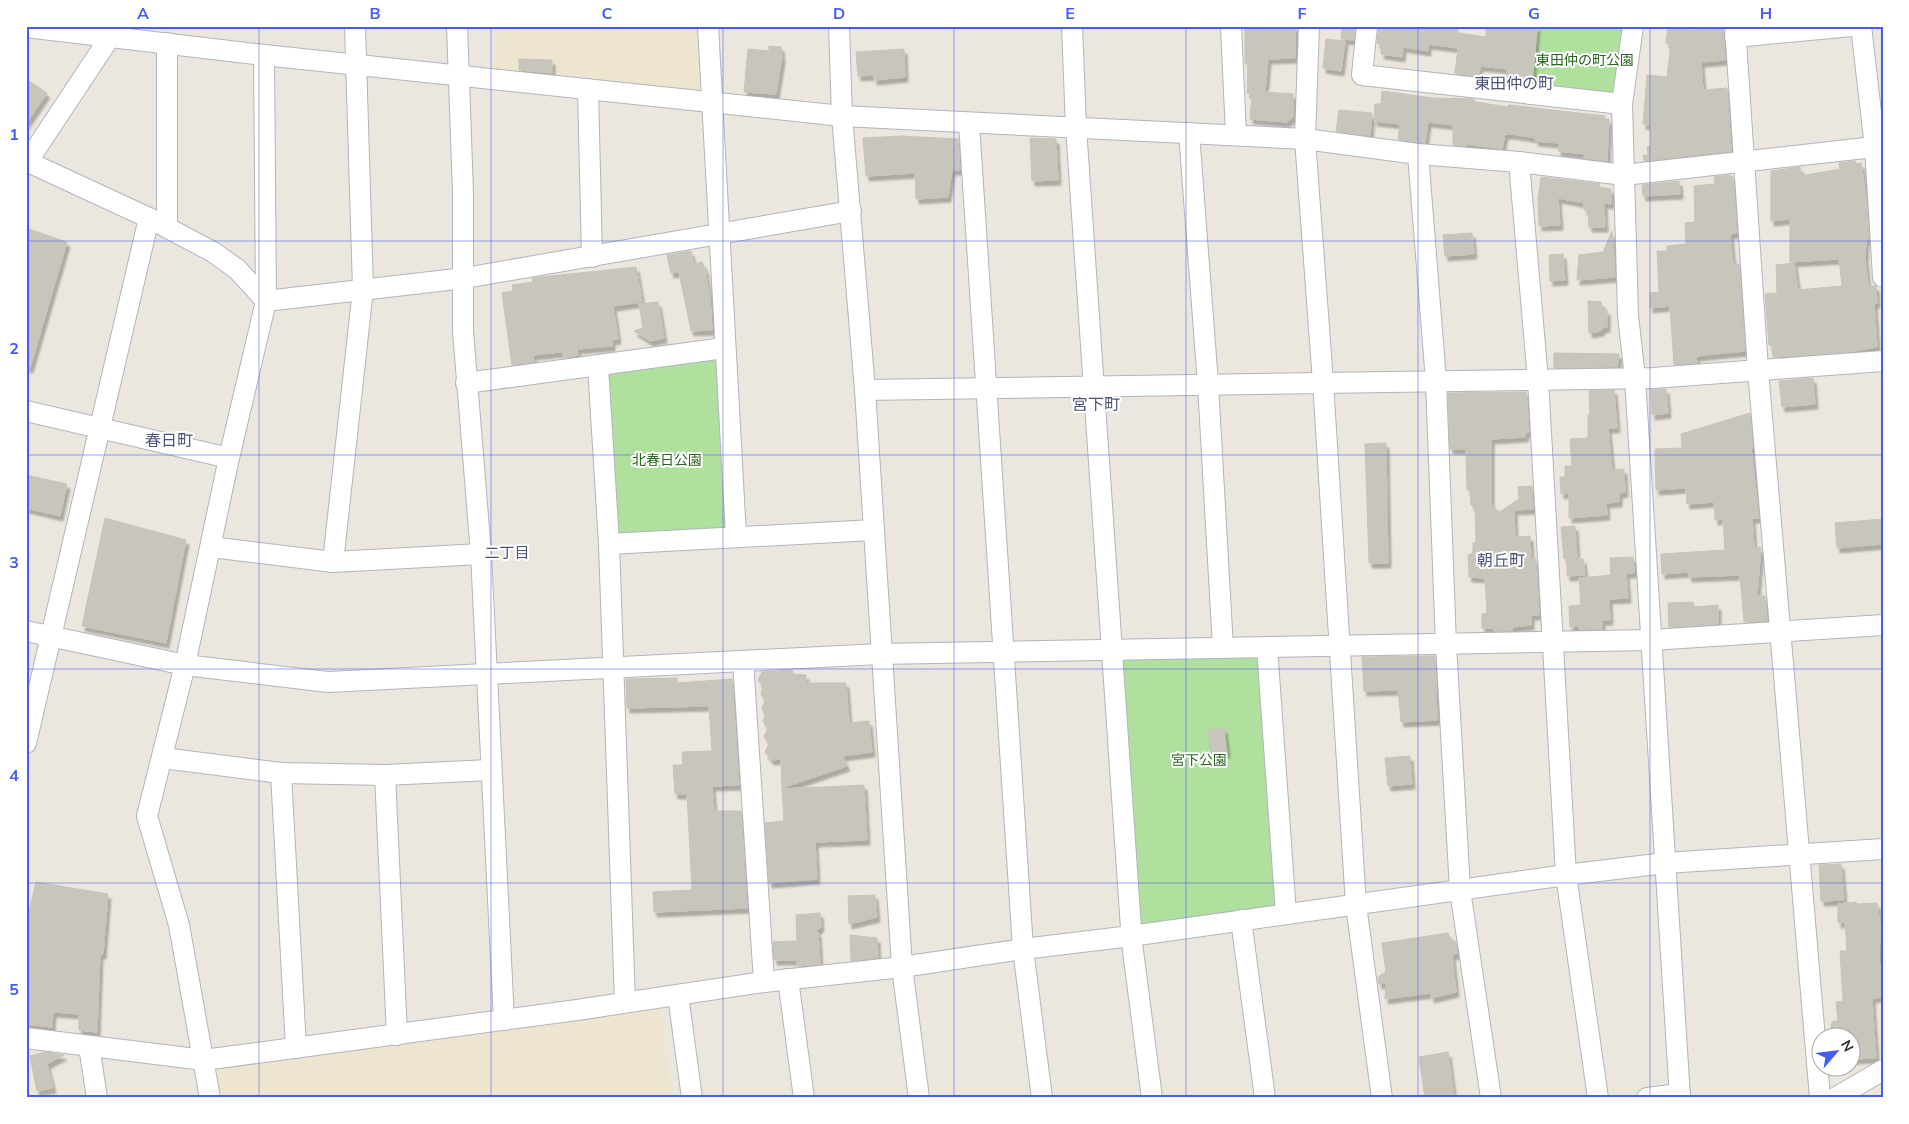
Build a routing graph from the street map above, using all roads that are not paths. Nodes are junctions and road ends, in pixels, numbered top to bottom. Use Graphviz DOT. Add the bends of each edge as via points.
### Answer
graph roads {
  1 [pos="355,26"];
  2 [pos="457,26"];
  3 [pos="708,26"];
  4 [pos="839,26"];
  5 [pos="1072,26"];
  6 [pos="1231,26"];
  7 [pos="1309,26"];
  8 [pos="1367,26"];
  9 [pos="1633,26"];
  10 [pos="1852,26"];
  11 [pos="1861,26"];
  12 [pos="26,27"];
  13 [pos="114,31"];
  14 [pos="1735,32"];
  15 [pos="167,43"];
  16 [pos="264,55"];
  17 [pos="356,63"];
  18 [pos="458,75"];
  19 [pos="588,89"];
  20 [pos="711,102"];
  21 [pos="1622,104"];
  22 [pos="842,116"];
  23 [pos="969,122"];
  24 [pos="1076,126"];
  25 [pos="1189,133"];
  26 [pos="1236,135"];
  27 [pos="1305,139"];
  28 [pos="1879,147"];
  29 [pos="1418,154"];
  30 [pos="27,162"];
  31 [pos="1519,162"];
  32 [pos="1744,162"];
  33 [pos="1624,174"];
  34 [pos="851,211"];
  35 [pos="158,222"];
  36 [pos="718,235"];
  37 [pos="592,257"];
  38 [pos="1883,277"];
  39 [pos="465,278"];
  40 [pos="363,289"];
  41 [pos="266,301"];
  42 [pos="724,348"];
  43 [pos="1883,361"];
  44 [pos="598,366"];
  45 [pos="1758,370"];
  46 [pos="1636,378"];
  47 [pos="1538,380"];
  48 [pos="1436,381"];
  49 [pos="1323,382"];
  50 [pos="466,383"];
  51 [pos="1208,384"];
  52 [pos="1093,386"];
  53 [pos="986,388"];
  54 [pos="865,390"];
  55 [pos="26,412"];
  56 [pos="101,428"];
  57 [pos="229,458"];
  58 [pos="874,530"];
  59 [pos="736,536"];
  60 [pos="609,544"];
  61 [pos="211,547"];
  62 [pos="481,554"];
  63 [pos="334,562"];
  64 [pos="1883,625"];
  65 [pos="26,632"];
  66 [pos="1780,632"];
  67 [pos="51,637"];
  68 [pos="1651,640"];
  69 [pos="1551,641"];
  70 [pos="1446,645"];
  71 [pos="1339,646"];
  72 [pos="1268,647"];
  73 [pos="1223,648"];
  74 [pos="1111,650"];
  75 [pos="1004,652"];
  76 [pos="880,654"];
  77 [pos="743,661"];
  78 [pos="185,665"];
  79 [pos="613,667"];
  80 [pos="485,674"];
  81 [pos="26,743"];
  82 [pos="163,758"];
  83 [pos="490,770"];
  84 [pos="281,773"];
  85 [pos="385,775"];
  86 [pos="1883,849"];
  87 [pos="1799,854"];
  88 [pos="1665,863"];
  89 [pos="1566,875"];
  90 [pos="1460,890"];
  91 [pos="1356,905"];
  92 [pos="1286,914"];
  93 [pos="1241,920"];
  94 [pos="1131,936"];
  95 [pos="1023,948"];
  96 [pos="902,967"];
  97 [pos="788,980"];
  98 [pos="764,982"];
  99 [pos="678,995"];
  100 [pos="625,1002"];
  101 [pos="504,1020"];
  102 [pos="397,1035"];
  103 [pos="26,1038"];
  104 [pos="88,1046"];
  105 [pos="296,1048"];
  106 [pos="204,1060"];
  107 [pos="1883,1070"];
  108 [pos="1680,1096"];
  109 [pos="97,1098"];
  110 [pos="210,1098"];
  111 [pos="692,1098"];
  112 [pos="804,1098"];
  113 [pos="919,1098"];
  114 [pos="1042,1098"];
  115 [pos="1152,1098"];
  116 [pos="1265,1098"];
  117 [pos="1382,1098"];
  118 [pos="1491,1098"];
  119 [pos="1598,1098"];
  120 [pos="1647,1098"];
  121 [pos="1820,1098"];
  122 [pos="1836,1098"];
  1 -- 17 [label="street"];
  2 -- 18 [label="street"];
  3 -- 20 [label="street"];
  4 -- 22 [label="street"];
  5 -- 24 [label="street"];
  6 -- 26 [label="street"];
  7 -- 27 [label="street"];
  8 -- 21 [label="street" via="1362,75"];
  9 -- 21 [label="street"];
  10 -- 14 [label="street"];
  11 -- 28 [label="street"];
  12 -- 13 [label="street"];
  13 -- 15 [label="street"];
  13 -- 30 [label="street"];
  14 -- 32 [label="street"];
  15 -- 16 [label="street"];
  15 -- 35 [label="street"];
  16 -- 17 [label="street"];
  16 -- 41 [label="street"];
  17 -- 18 [label="street"];
  17 -- 40 [label="street"];
  18 -- 19 [label="street"];
  18 -- 39 [label="street"];
  19 -- 20 [label="street"];
  19 -- 37 [label="street"];
  20 -- 22 [label="street"];
  20 -- 36 [label="street"];
  21 -- 33 [label="street"];
  22 -- 23 [label="street"];
  22 -- 34 [label="street"];
  23 -- 24 [label="street"];
  23 -- 53 [label="street"];
  24 -- 25 [label="street"];
  24 -- 52 [label="street"];
  25 -- 26 [label="street"];
  25 -- 51 [label="street"];
  26 -- 27 [label="street"];
  27 -- 29 [label="street"];
  27 -- 49 [label="street"];
  28 -- 32 [label="street"];
  28 -- 38 [label="street"];
  29 -- 31 [label="street"];
  29 -- 48 [label="street"];
  30 -- 35 [label="street"];
  31 -- 33 [label="street"];
  31 -- 47 [label="street"];
  32 -- 33 [label="street"];
  32 -- 45 [label="street"];
  33 -- 46 [label="street" via="1628,315"];
  34 -- 36 [label="street"];
  34 -- 54 [label="street"];
  35 -- 41 [label="street" via="237,269"];
  35 -- 56 [label="street"];
  36 -- 37 [label="street"];
  36 -- 42 [label="street"];
  37 -- 39 [label="street"];
  39 -- 40 [label="street"];
  39 -- 50 [label="street" via="463,331"];
  40 -- 41 [label="street"];
  40 -- 63 [label="street"];
  41 -- 57 [label="street"];
  42 -- 44 [label="street"];
  42 -- 59 [label="street"];
  43 -- 45 [label="street"];
  44 -- 50 [label="street"];
  44 -- 60 [label="street"];
  45 -- 46 [label="street"];
  45 -- 66 [label="street"];
  46 -- 47 [label="street"];
  46 -- 68 [label="street"];
  47 -- 48 [label="street"];
  47 -- 69 [label="street"];
  48 -- 49 [label="street"];
  48 -- 70 [label="street"];
  49 -- 51 [label="street"];
  49 -- 71 [label="street"];
  50 -- 62 [label="street"];
  51 -- 52 [label="street"];
  51 -- 73 [label="street"];
  52 -- 53 [label="street"];
  52 -- 74 [label="street"];
  53 -- 54 [label="street"];
  53 -- 75 [label="street"];
  54 -- 58 [label="street"];
  55 -- 56 [label="street"];
  56 -- 57 [label="street"];
  56 -- 67 [label="street"];
  57 -- 61 [label="street"];
  58 -- 59 [label="street"];
  58 -- 76 [label="street"];
  59 -- 60 [label="street"];
  60 -- 79 [label="street"];
  61 -- 63 [label="street"];
  61 -- 78 [label="street"];
  62 -- 63 [label="street"];
  62 -- 80 [label="street"];
  64 -- 66 [label="street"];
  65 -- 67 [label="street"];
  66 -- 68 [label="street"];
  66 -- 87 [label="street"];
  67 -- 78 [label="street"];
  67 -- 81 [label="street"];
  68 -- 69 [label="street"];
  68 -- 88 [label="street"];
  69 -- 70 [label="street"];
  69 -- 89 [label="street"];
  70 -- 71 [label="street"];
  70 -- 90 [label="street"];
  71 -- 72 [label="street"];
  71 -- 91 [label="street"];
  72 -- 73 [label="street"];
  72 -- 92 [label="street"];
  73 -- 74 [label="street"];
  74 -- 75 [label="street"];
  74 -- 94 [label="street"];
  75 -- 76 [label="street"];
  75 -- 95 [label="street"];
  76 -- 77 [label="street"];
  76 -- 96 [label="street"];
  77 -- 79 [label="street"];
  77 -- 98 [label="street"];
  78 -- 80 [label="street" via="328,682"];
  78 -- 82 [label="street"];
  79 -- 80 [label="street"];
  79 -- 100 [label="street"];
  80 -- 83 [label="street"];
  82 -- 84 [label="street"];
  82 -- 106 [label="street" via="147,816 179,925"];
  83 -- 85 [label="street"];
  83 -- 101 [label="street"];
  84 -- 85 [label="street"];
  84 -- 105 [label="street"];
  85 -- 102 [label="street"];
  86 -- 87 [label="street"];
  87 -- 88 [label="street"];
  87 -- 121 [label="street"];
  88 -- 89 [label="street"];
  88 -- 108 [label="street"];
  89 -- 90 [label="street"];
  89 -- 119 [label="street"];
  90 -- 91 [label="street"];
  90 -- 118 [label="street"];
  91 -- 92 [label="street"];
  91 -- 117 [label="street"];
  92 -- 93 [label="street"];
  93 -- 94 [label="street"];
  93 -- 116 [label="street"];
  94 -- 95 [label="street"];
  94 -- 115 [label="street"];
  95 -- 96 [label="street"];
  95 -- 114 [label="street"];
  96 -- 97 [label="street"];
  96 -- 113 [label="street"];
  97 -- 98 [label="street"];
  97 -- 112 [label="street"];
  98 -- 99 [label="street"];
  99 -- 100 [label="street"];
  99 -- 111 [label="street"];
  100 -- 101 [label="street"];
  101 -- 102 [label="street"];
  102 -- 105 [label="street"];
  103 -- 104 [label="street"];
  104 -- 106 [label="street"];
  104 -- 109 [label="street"];
  105 -- 106 [label="street"];
  106 -- 110 [label="street"];
  107 -- 122 [label="street"];
  108 -- 120 [label="street"];
}
